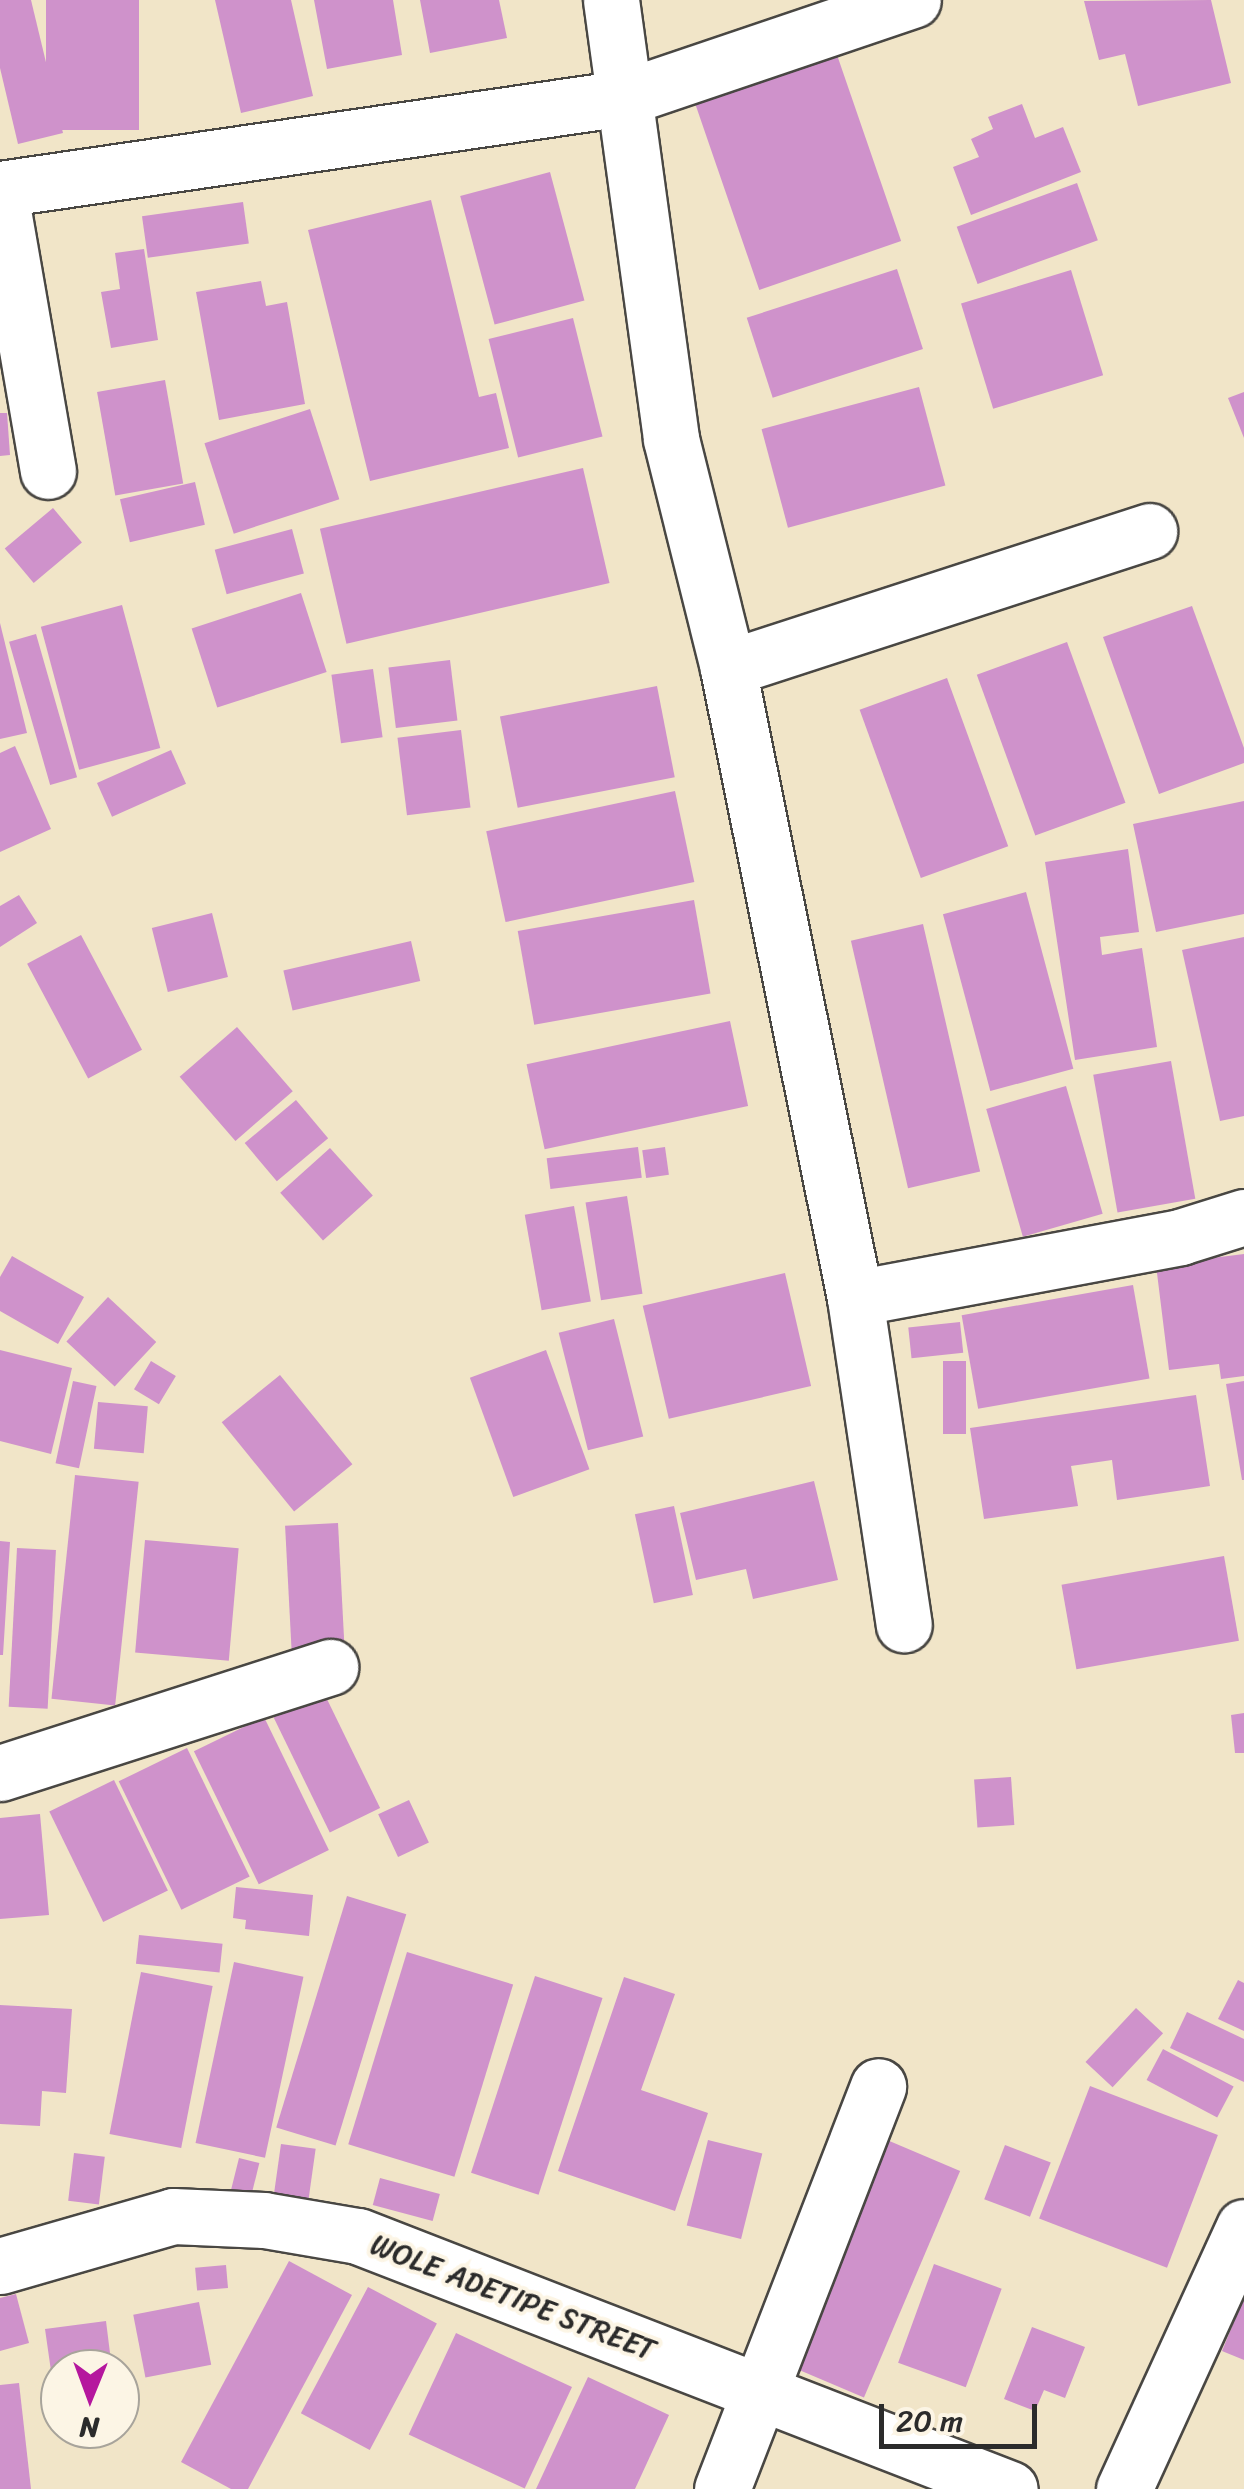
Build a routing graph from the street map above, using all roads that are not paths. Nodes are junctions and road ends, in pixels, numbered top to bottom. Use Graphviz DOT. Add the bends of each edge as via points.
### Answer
graph roads {
  1 [pos="611,0"];
  2 [pos="913,0"];
  3 [pos="624,98"];
  4 [pos="0,191"];
  5 [pos="48,471"];
  6 [pos="1149,531"];
  7 [pos="728,668"];
  8 [pos="1244,1218"];
  9 [pos="855,1298"];
  10 [pos="904,1624"];
  11 [pos="330,1667"];
  12 [pos="0,1773"];
  13 [pos="878,2086"];
  14 [pos="1244,2227"];
  15 [pos="0,2266"];
  16 [pos="758,2394"];
  17 [pos="722,2489"];
  18 [pos="1010,2489"];
  19 [pos="1124,2489"];
  1 -- 3 [label="street"];
  2 -- 3 [label="street"];
  3 -- 4 [label="street"];
  3 -- 7 [label="street" via="671,440"];
  4 -- 5 [label="street"];
  6 -- 7 [label="street"];
  7 -- 9 [label="street"];
  8 -- 9 [label="street" via="1180,1237"];
  9 -- 10 [label="street"];
  11 -- 12 [label="street"];
  13 -- 16 [label="street"];
  14 -- 19 [label="street"];
  15 -- 16 [label="street, WOLE ADETIPE STREET" via="172,2216 339,2232 452,2270"];
  16 -- 17 [label="street"];
  16 -- 18 [label="street, WOLE ADETIPE STREET"];
}
